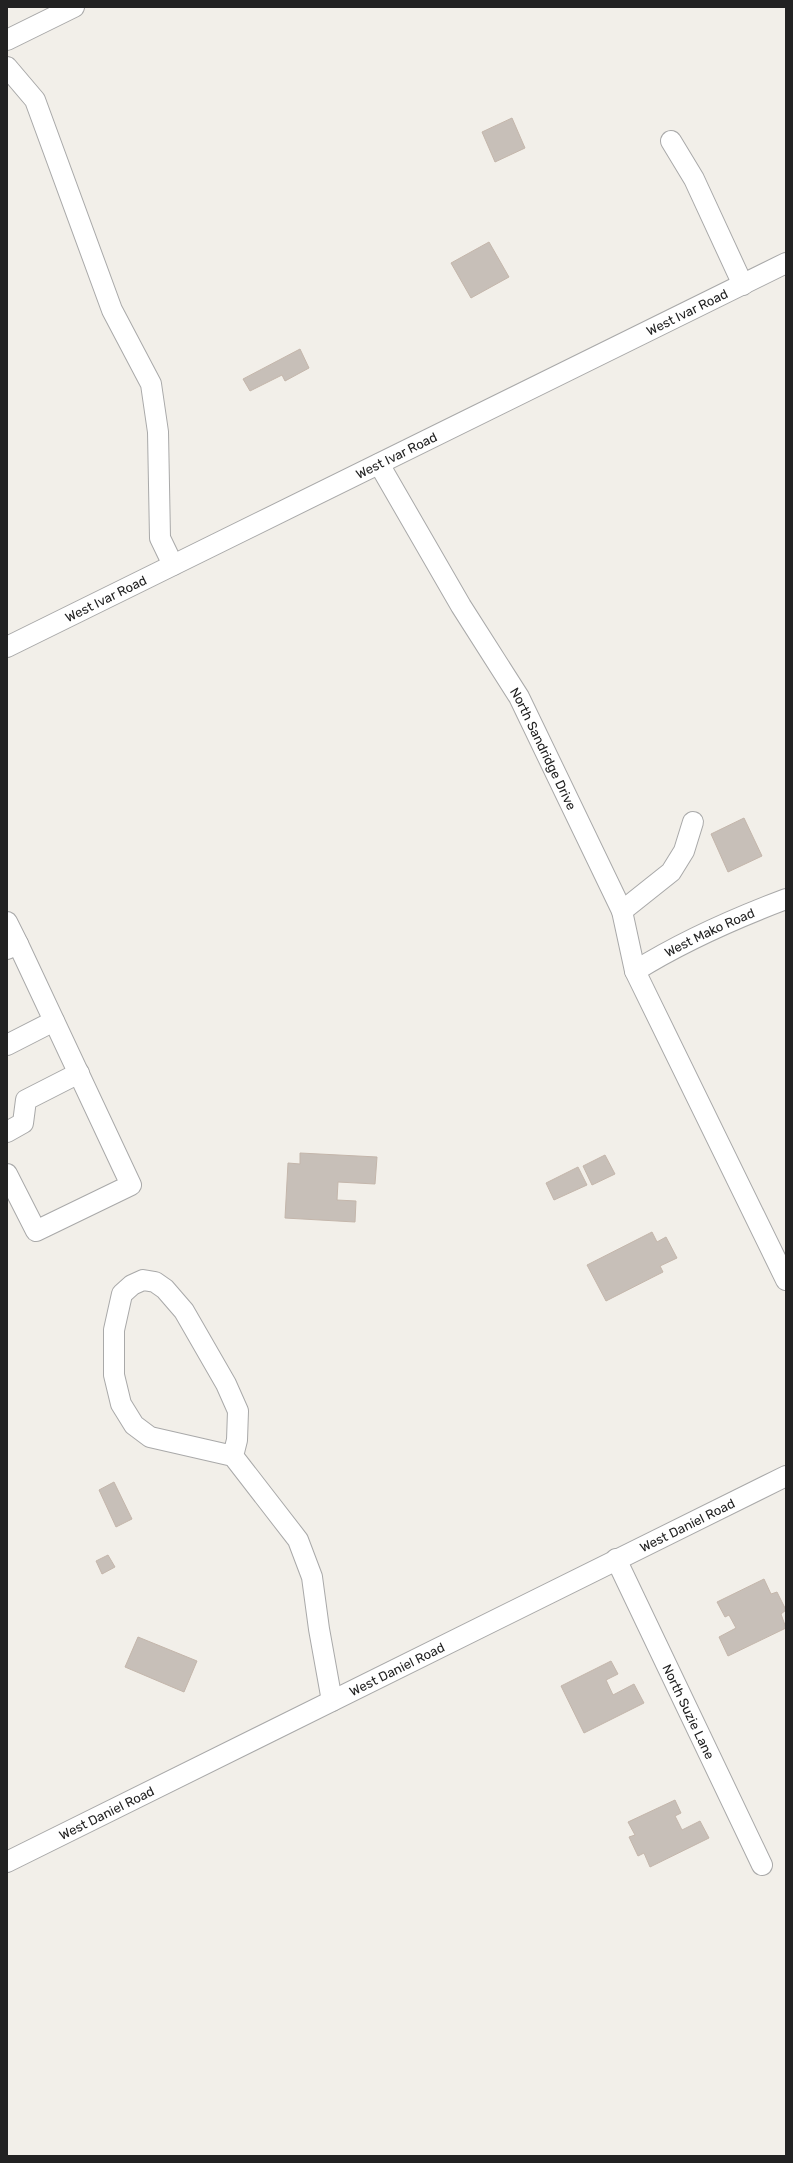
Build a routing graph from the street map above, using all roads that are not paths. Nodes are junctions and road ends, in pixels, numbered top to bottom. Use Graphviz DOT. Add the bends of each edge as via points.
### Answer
graph roads {
  1 [pos="74,7"];
  2 [pos="7,40"];
  3 [pos="7,66"];
  4 [pos="672,141"];
  5 [pos="786,263"];
  6 [pos="743,285"];
  7 [pos="379,464"];
  8 [pos="173,565"];
  9 [pos="7,647"];
  10 [pos="693,822"];
  11 [pos="786,899"];
  12 [pos="622,911"];
  13 [pos="7,922"];
  14 [pos="12,947"];
  15 [pos="635,971"];
  16 [pos="54,1021"];
  17 [pos="7,1045"];
  18 [pos="79,1073"];
  19 [pos="7,1132"];
  20 [pos="7,1174"];
  21 [pos="785,1278"];
  22 [pos="233,1456"];
  23 [pos="786,1476"];
  24 [pos="616,1559"];
  25 [pos="332,1701"];
  26 [pos="7,1862"];
  27 [pos="762,1864"];
  1 -- 2 [label="street"];
  3 -- 8 [label="street" via="35,100 112,310 151,384 158,432 160,538"];
  4 -- 6 [label="street" via="694,179"];
  5 -- 6 [label="street, West Ivar Road"];
  6 -- 7 [label="street, West Ivar Road"];
  7 -- 8 [label="street, West Ivar Road"];
  7 -- 12 [label="street, North Sandridge Drive" via="461,606 519,697"];
  8 -- 9 [label="street, West Ivar Road"];
  10 -- 12 [label="street" via="684,851 671,872"];
  11 -- 15 [label="street, West Mako Road" via="714,928 670,949"];
  12 -- 15 [label="street, North Sandridge Drive"];
  13 -- 14 [label="street"];
  14 -- 16 [label="street"];
  15 -- 21 [label="street, North Sandridge Drive"];
  16 -- 17 [label="street"];
  16 -- 18 [label="street"];
  18 -- 19 [label="street" via="26,1100 23,1123"];
  18 -- 20 [label="street" via="131,1185 36,1231"];
  22 -- 22 [label="street" via="237,1440 238,1411 226,1384 184,1311 165,1289 155,1282 143,1280 132,1285 122,1294 114,1330 114,1375 121,1404 134,1425 150,1437"];
  22 -- 25 [label="street" via="298,1540 312,1577"];
  23 -- 24 [label="street, West Daniel Road"];
  24 -- 25 [label="street, West Daniel Road"];
  24 -- 27 [label="street, North Suzie Lane"];
  25 -- 26 [label="street, West Daniel Road"];
}
